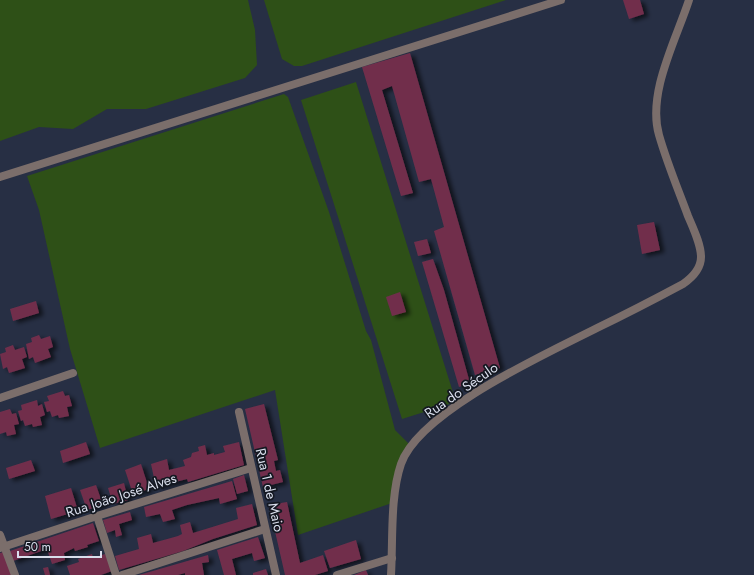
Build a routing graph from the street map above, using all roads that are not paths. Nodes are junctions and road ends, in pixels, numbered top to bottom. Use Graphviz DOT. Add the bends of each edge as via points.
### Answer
graph roads {
  1 [pos="560,0"];
  2 [pos="688,0"];
  3 [pos="0,177"];
  4 [pos="73,373"];
  5 [pos="0,398"];
  6 [pos="239,412"];
  7 [pos="251,468"];
  8 [pos="97,516"];
  9 [pos="265,529"];
  10 [pos="0,535"];
  11 [pos="2,548"];
  12 [pos="392,558"];
  13 [pos="15,575"];
  14 [pos="116,575"];
  15 [pos="122,575"];
  16 [pos="276,575"];
  17 [pos="337,575"];
  18 [pos="391,575"];
  1 -- 3 [label="street"];
  2 -- 12 [label="street, Rua do Século" via="659,88 656,113 659,134 701,255 694,274 689,280 635,310 510,372 448,412 418,437 401,463 395,492"];
  4 -- 5 [label="street"];
  6 -- 7 [label="street, Rua 1 de Maio"];
  7 -- 8 [label="street, Rua João José Alves"];
  7 -- 9 [label="street, Rua 1 de Maio"];
  8 -- 11 [label="street, Rua João José Alves"];
  8 -- 14 [label="street"];
  9 -- 15 [label="street"];
  9 -- 16 [label="street, Rua 1 de Maio"];
  10 -- 11 [label="street"];
  11 -- 13 [label="street"];
  12 -- 17 [label="street"];
  12 -- 18 [label="street, Rua do Século"];
}
